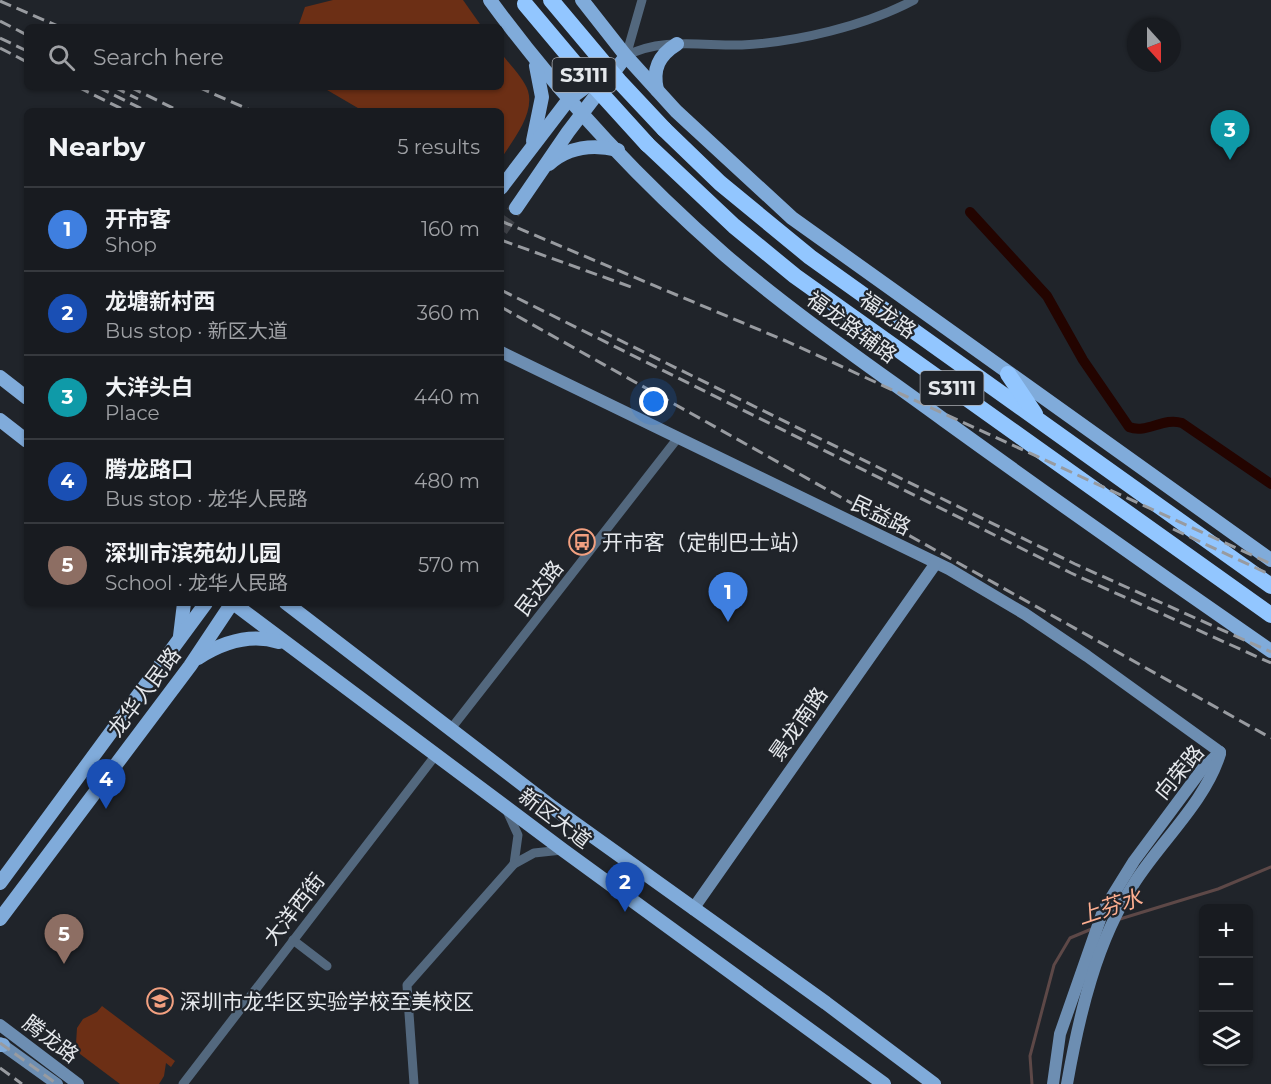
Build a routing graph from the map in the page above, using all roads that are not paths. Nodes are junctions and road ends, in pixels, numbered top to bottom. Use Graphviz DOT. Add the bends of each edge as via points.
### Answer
graph roads {
  1 [pos="490,0"];
  2 [pos="551,0"];
  3 [pos="582,0"];
  4 [pos="642,0"];
  5 [pos="914,0"];
  6 [pos="524,2"];
  7 [pos="678,44"];
  8 [pos="531,53"];
  9 [pos="626,57"];
  10 [pos="657,90"];
  11 [pos="569,99"];
  12 [pos="581,113"];
  13 [pos="531,146"];
  14 [pos="618,151"];
  15 [pos="547,166"];
  16 [pos="504,184"];
  17 [pos="516,208"];
  18 [pos="504,353"];
  19 [pos="1008,374"];
  20 [pos="0,377"];
  21 [pos="24,396"];
  22 [pos="0,420"];
  23 [pos="1041,423"];
  24 [pos="24,439"];
  25 [pos="677,439"];
  26 [pos="1271,560"];
  27 [pos="936,563"];
  28 [pos="1271,586"];
  29 [pos="184,606"];
  30 [pos="204,606"];
  31 [pos="231,606"];
  32 [pos="237,606"];
  33 [pos="290,606"];
  34 [pos="301,606"];
  35 [pos="1271,615"];
  36 [pos="316,626"];
  37 [pos="289,646"];
  38 [pos="174,649"];
  39 [pos="1271,651"];
  40 [pos="190,666"];
  41 [pos="450,730"];
  42 [pos="1220,752"];
  43 [pos="435,756"];
  44 [pos="502,805"];
  45 [pos="563,850"];
  46 [pos="514,864"];
  47 [pos="0,883"];
  48 [pos="693,909"];
  49 [pos="0,919"];
  50 [pos="293,940"];
  51 [pos="327,966"];
  52 [pos="0,1025"];
  53 [pos="1,1044"];
  54 [pos="57,1084"];
  55 [pos="78,1084"];
  56 [pos="183,1084"];
  57 [pos="414,1084"];
  58 [pos="884,1084"];
  59 [pos="934,1084"];
  60 [pos="1053,1084"];
  61 [pos="1067,1084"];
  1 -- 8 [label="main road, 福龙路辅路"];
  2 -- 23 [label="highway, 福龙路 / S3111, bridge" via="663,129 780,235"];
  3 -- 9 [label="main road"];
  4 -- 9 [label="street"];
  5 -- 7 [label="street" via="836,30 796,38 742,45"];
  6 -- 35 [label="highway, 福龙路 / S3111, bridge" via="647,144 734,226 795,276"];
  7 -- 9 [label="street" via="650,46"];
  7 -- 10 [label="main road" via="659,62"];
  8 -- 11 [label="main road, 福龙路辅路"];
  8 -- 13 [label="main road" via="542,97"];
  9 -- 10 [label="main road"];
  9 -- 11 [label="main road"];
  9 -- 12 [label="main road"];
  10 -- 19 [label="main road" via="792,218"];
  11 -- 12 [label="main road, 福龙路辅路"];
  11 -- 13 [label="main road"];
  12 -- 14 [label="main road, 福龙路辅路"];
  12 -- 15 [label="main road"];
  13 -- 16 [label="main road"];
  14 -- 15 [label="main road" via="606,147 581,148 557,157"];
  14 -- 39 [label="main road, 福龙路辅路" via="703,235 790,307 1071,512"];
  15 -- 17 [label="main road"];
  18 -- 25 [label="street, 民益路"];
  19 -- 23 [label="highway"];
  19 -- 26 [label="main road"];
  20 -- 21 [label="main road"];
  22 -- 24 [label="main road"];
  23 -- 28 [label="highway, 福龙路 / S3111"];
  25 -- 27 [label="street, 民益路"];
  25 -- 41 [label="street, 民达路"];
  27 -- 42 [label="street, 民益路" via="1025,614"];
  27 -- 48 [label="street, 景龙南路"];
  29 -- 38 [label="main road" via="182,631"];
  30 -- 38 [label="main road, 龙华人民路"];
  31 -- 40 [label="main road, 龙华人民路"];
  32 -- 37 [label="main road, 新区大道"];
  33 -- 36 [label="main road, 新区大道"];
  34 -- 36 [label="main road"];
  36 -- 41 [label="main road, 新区大道"];
  37 -- 40 [label="main road" via="268,639 241,639 218,647"];
  37 -- 43 [label="main road, 新区大道"];
  38 -- 47 [label="main road, 龙华人民路"];
  40 -- 49 [label="main road, 龙华人民路"];
  41 -- 48 [label="main road, 新区大道"];
  42 -- 60 [label="street, 向荣路" via="1203,768 1121,879 1103,911 1060,1034"];
  42 -- 61 [label="street, 向荣路" via="1213,775 1123,902 1098,963 1074,1041"];
  43 -- 44 [label="main road, 新区大道"];
  43 -- 50 [label="street, 大洋西街"];
  44 -- 45 [label="main road, 新区大道"];
  44 -- 46 [label="street" via="517,829"];
  45 -- 46 [label="street" via="534,853"];
  45 -- 58 [label="main road, 新区大道"];
  46 -- 57 [label="street" via="407,985"];
  48 -- 59 [label="main road, 新区大道"];
  50 -- 51 [label="street"];
  50 -- 56 [label="street, 大洋西街"];
  52 -- 55 [label="street, 腾龙路"];
  53 -- 54 [label="street, 腾龙路"];
}
